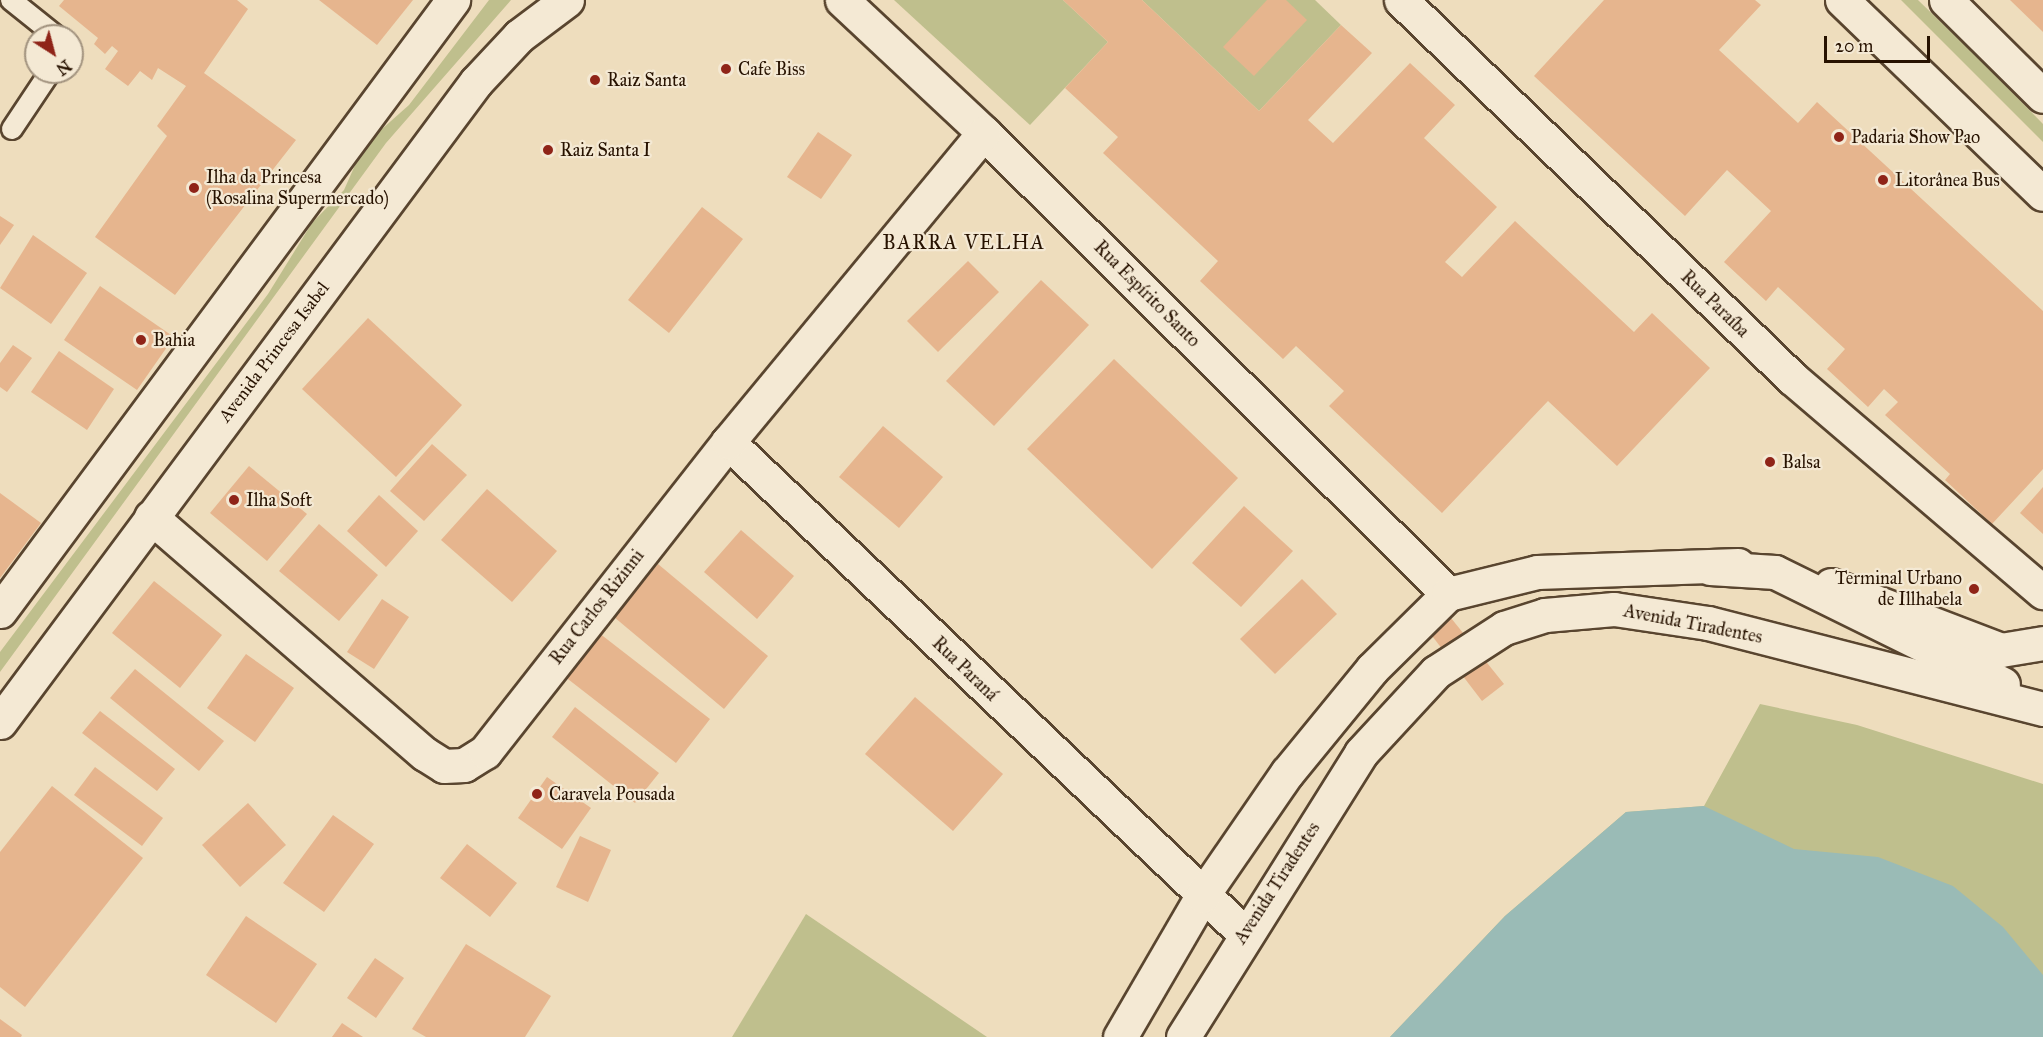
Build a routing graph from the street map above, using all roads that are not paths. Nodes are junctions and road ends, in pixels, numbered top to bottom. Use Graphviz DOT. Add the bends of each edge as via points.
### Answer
graph roads {
  1 [pos="11,0"];
  2 [pos="453,0"];
  3 [pos="567,0"];
  4 [pos="842,0"];
  5 [pos="1401,0"];
  6 [pos="1946,0"];
  7 [pos="1844,1"];
  8 [pos="41,24"];
  9 [pos="42,84"];
  10 [pos="2043,96"];
  11 [pos="12,129"];
  12 [pos="984,133"];
  13 [pos="2043,194"];
  14 [pos="728,442"];
  15 [pos="151,517"];
  16 [pos="1710,568"];
  17 [pos="2043,592"];
  18 [pos="1448,594"];
  19 [pos="0,611"];
  20 [pos="2043,643"];
  21 [pos="2043,705"];
  22 [pos="2043,710"];
  23 [pos="0,722"];
  24 [pos="1202,896"];
  25 [pos="1244,933"];
  26 [pos="1120,1037"];
  27 [pos="1183,1037"];
  1 -- 8 [label="lane"];
  2 -- 19 [label="street"];
  3 -- 15 [label="street, Avenida Princesa Isabel" via="519,36 476,82"];
  4 -- 12 [label="street, Rua Espírito Santo"];
  5 -- 17 [label="street, Rua Paraíba" via="1792,378"];
  6 -- 10 [label="street"];
  7 -- 13 [label="street"];
  9 -- 11 [label="lane"];
  12 -- 14 [label="street, Rua Carlos Rizinni"];
  12 -- 18 [label="street, Rua Espírito Santo"];
  14 -- 15 [label="street, Rua Carlos Rizinni" via="485,752 464,765 444,766 425,754"];
  14 -- 24 [label="street, Rua Paraná"];
  15 -- 23 [label="street, Avenida Princesa Isabel"];
  16 -- 18 [label="street" via="1537,572"];
  16 -- 20 [label="street" via="1755,564 1799,572 2001,650"];
  16 -- 21 [label="street" via="1775,572"];
  18 -- 24 [label="street" via="1372,669 1287,773"];
  22 -- 25 [label="street, Avenida Tiradentes" via="1708,623 1614,609 1545,615 1472,645 1408,700 1361,753"];
  24 -- 25 [label="street, Rua Paraná"];
  24 -- 26 [label="street"];
  25 -- 27 [label="street, Avenida Tiradentes"];
}
